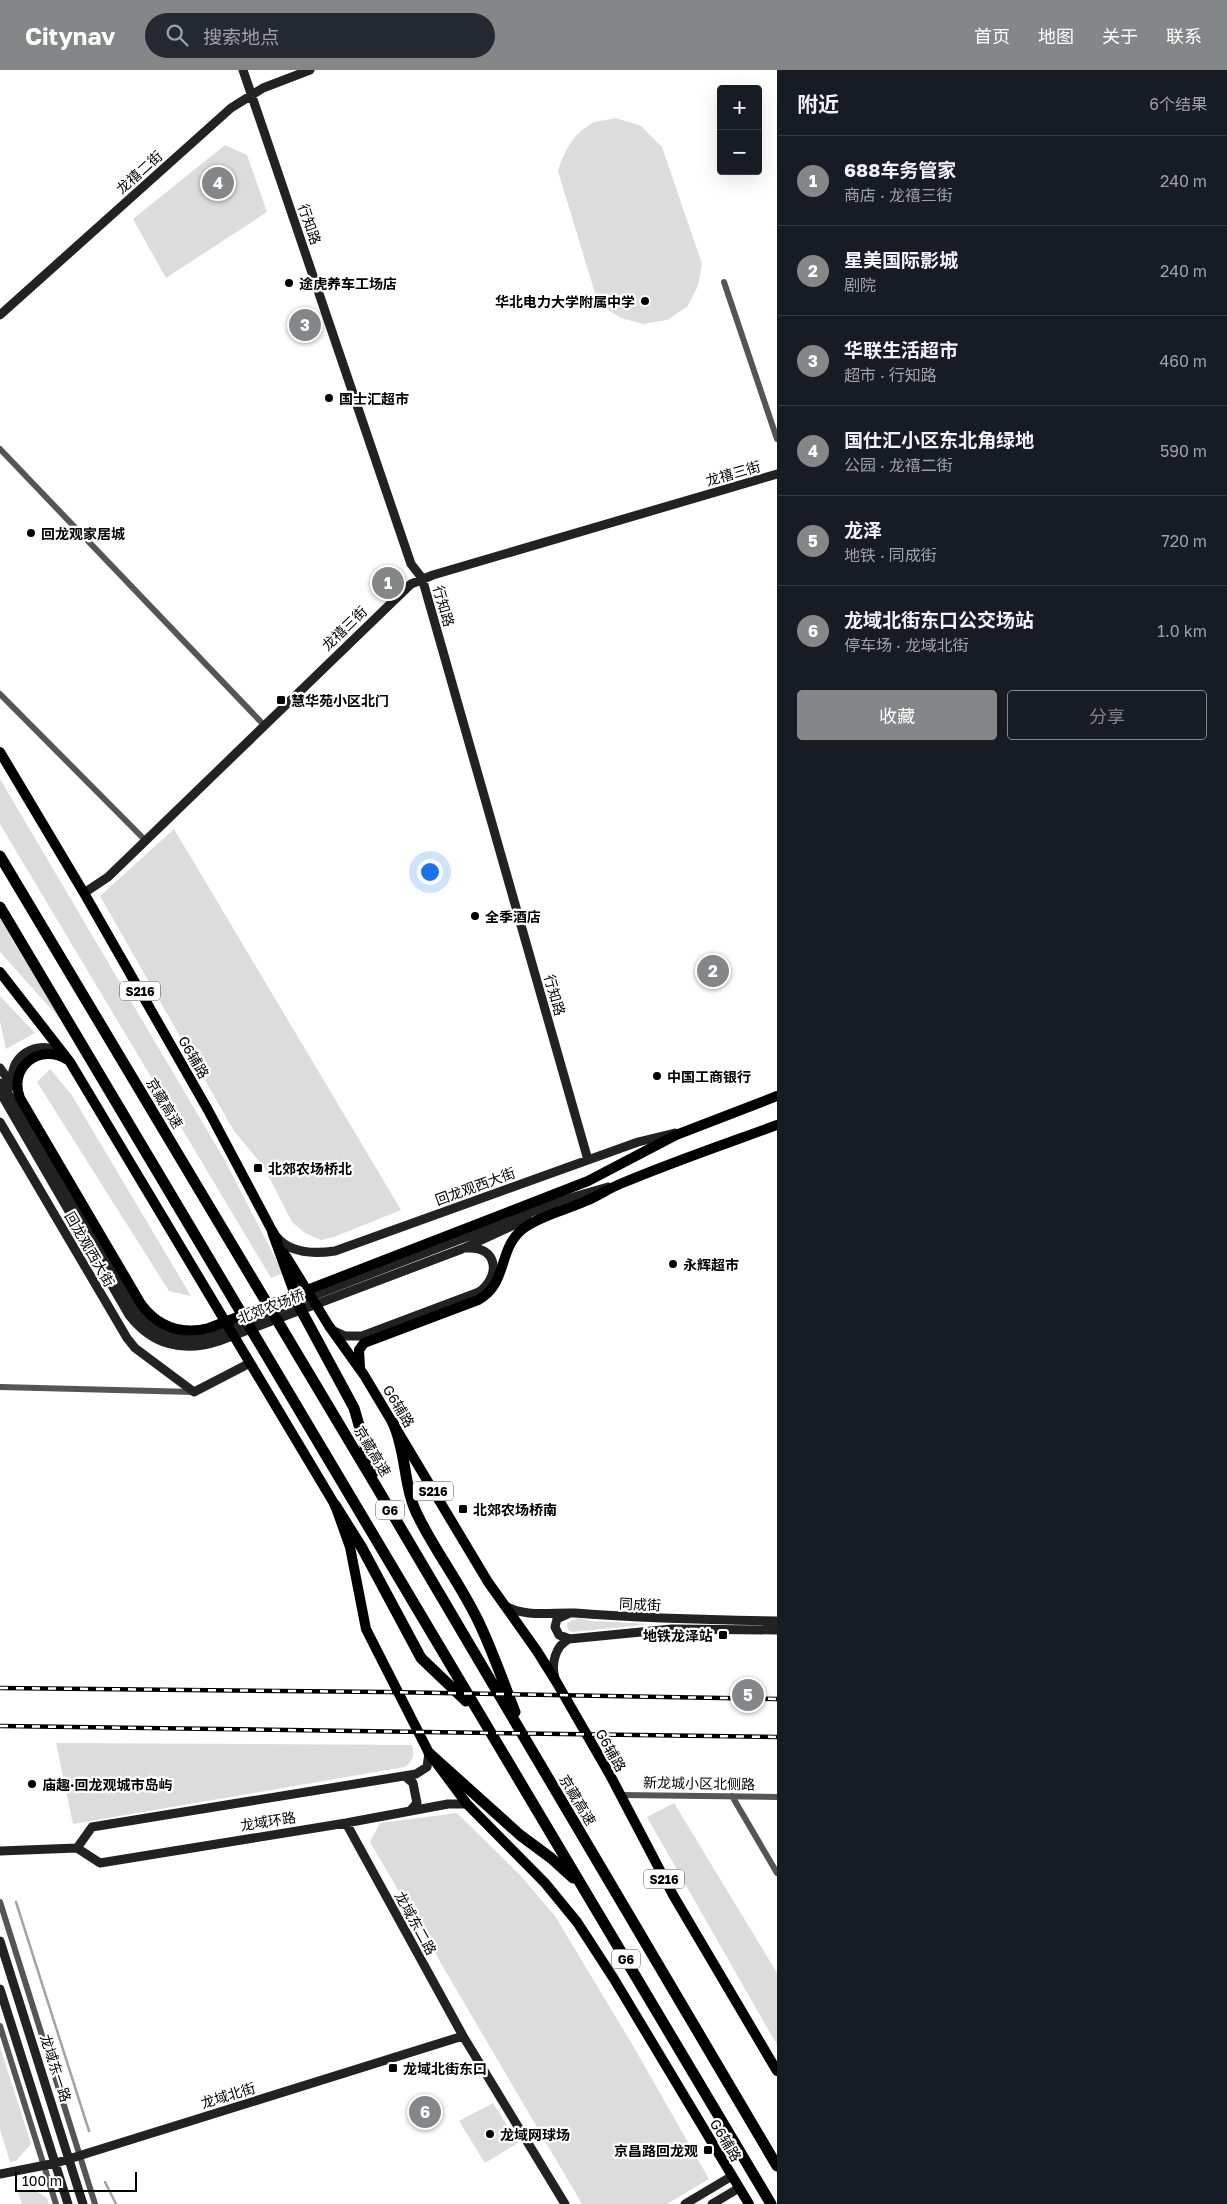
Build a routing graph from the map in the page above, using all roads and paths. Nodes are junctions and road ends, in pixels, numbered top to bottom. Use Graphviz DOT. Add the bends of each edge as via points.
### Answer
graph roads {
  1 [pos="243,70"];
  2 [pos="310,70"];
  3 [pos="252,94"];
  4 [pos="724,282"];
  5 [pos="0,316"];
  6 [pos="777,439"];
  7 [pos="0,449"];
  8 [pos="777,474"];
  9 [pos="422,578"];
  10 [pos="0,694"];
  11 [pos="264,725"];
  12 [pos="0,752"];
  13 [pos="145,840"];
  14 [pos="0,856"];
  15 [pos="84,892"];
  16 [pos="0,907"];
  17 [pos="0,972"];
  18 [pos="70,1062"];
  19 [pos="0,1068"];
  20 [pos="0,1083"];
  21 [pos="14,1087"];
  22 [pos="0,1092"];
  23 [pos="777,1096"];
  24 [pos="20,1098"];
  25 [pos="0,1122"];
  26 [pos="777,1125"];
  27 [pos="690,1129"];
  28 [pos="588,1160"];
  29 [pos="625,1182"];
  30 [pos="608,1187"];
  31 [pos="273,1233"];
  32 [pos="462,1249"];
  33 [pos="323,1292"];
  34 [pos="328,1326"];
  35 [pos="220,1332"];
  36 [pos="250,1363"];
  37 [pos="364,1375"];
  38 [pos="0,1387"];
  39 [pos="194,1392"];
  40 [pos="393,1423"];
  41 [pos="376,1486"];
  42 [pos="335,1505"];
  43 [pos="504,1605"];
  44 [pos="573,1613"];
  45 [pos="777,1620"];
  46 [pos="777,1630"];
  47 [pos="572,1639"];
  48 [pos="557,1683"];
  49 [pos="479,1714"];
  50 [pos="530,1748"];
  51 [pos="429,1753"];
  52 [pos="405,1776"];
  53 [pos="620,1795"];
  54 [pos="732,1796"];
  55 [pos="777,1797"];
  56 [pos="467,1804"];
  57 [pos="410,1811"];
  58 [pos="346,1823"];
  59 [pos="77,1848"];
  60 [pos="0,1851"];
  61 [pos="777,1873"];
  62 [pos="584,1888"];
  63 [pos="0,1902"];
  64 [pos="0,1942"];
  65 [pos="0,1989"];
  66 [pos="0,2026"];
  67 [pos="463,2036"];
  68 [pos="777,2071"];
  69 [pos="80,2155"];
  70 [pos="70,2158"];
  71 [pos="56,2163"];
  72 [pos="44,2165"];
  73 [pos="777,2166"];
  74 [pos="0,2174"];
  75 [pos="732,2176"];
  76 [pos="739,2188"];
  77 [pos="56,2204"];
  78 [pos="68,2204"];
  79 [pos="84,2204"];
  80 [pos="95,2204"];
  81 [pos="565,2204"];
  82 [pos="685,2204"];
  83 [pos="712,2204"];
  84 [pos="748,2204"];
  85 [pos="771,2204"];
  1 -- 3 [label="main road, 行知路"];
  2 -- 3 [label="main road, 龙禧二街"];
  3 -- 5 [label="main road, 龙禧二街" via="231,108"];
  3 -- 9 [label="main road, 行知路" via="411,564"];
  4 -- 6 [label="street"];
  7 -- 11 [label="street"];
  8 -- 9 [label="main road, 龙禧三街"];
  9 -- 11 [label="main road, 龙禧三街" via="406,587"];
  9 -- 28 [label="main road, 行知路"];
  10 -- 13 [label="street"];
  11 -- 13 [label="main road, 龙禧三街"];
  12 -- 15 [label="main road, G6辅路 / S216"];
  13 -- 15 [label="main road, 龙禧三街" via="102,881"];
  14 -- 41 [label="highway, 京藏高速 / G6"];
  15 -- 31 [label="main road, G6辅路 / S216" via="212,1117"];
  16 -- 49 [label="highway, G6"];
  17 -- 18 [label="main road, G6辅路"];
  18 -- 21 [label="main road" via="50,1048 29,1050 14,1065"];
  18 -- 24 [label="main road" via="51,1054 30,1058 18,1077"];
  18 -- 36 [label="main road, G6辅路"];
  19 -- 21 [label="main road, 回龙观西大街"];
  20 -- 35 [label="main road, 回龙观西大街" via="142,1319 173,1338 196,1338"];
  21 -- 24 [label="main road, 回龙观西大街"];
  22 -- 35 [label="main road, 回龙观西大街" via="134,1322 155,1339 172,1346 200,1346"];
  23 -- 27 [label="main road, 回龙观西大街"];
  24 -- 35 [label="main road, 回龙观西大街" via="146,1312 158,1323 174,1329"];
  25 -- 39 [label="main road, 回龙观西大街" via="126,1338"];
  26 -- 29 [label="main road"];
  27 -- 28 [label="main road, 回龙观西大街" via="638,1142"];
  27 -- 33 [label="main road, 回龙观西大街" via="594,1178"];
  28 -- 31 [label="main road, 回龙观西大街" via="335,1251 293,1249"];
  29 -- 30 [label="main road"];
  29 -- 37 [label="main road" via="522,1229 509,1246 495,1286 484,1297 362,1344 358,1359"];
  30 -- 32 [label="main road" via="552,1208"];
  30 -- 33 [label="main road" via="563,1200"];
  31 -- 34 [label="main road, G6辅路 / S216"];
  31 -- 41 [label="highway" via="301,1310 354,1408"];
  32 -- 33 [label="main road"];
  32 -- 34 [label="main road" via="481,1249 491,1257 492,1275 479,1292 362,1336 340,1335"];
  33 -- 35 [label="main road, 北郊农场桥"];
  33 -- 35 [label="main road, 北郊农场桥"];
  34 -- 37 [label="main road, G6辅路 / S216"];
  36 -- 39 [label="main road"];
  36 -- 42 [label="main road, G6辅路"];
  37 -- 40 [label="main road, G6辅路 / S216"];
  38 -- 39 [label="street"];
  40 -- 43 [label="main road, G6辅路 / S216"];
  40 -- 50 [label="highway" via="418,1518 458,1582 481,1627"];
  41 -- 50 [label="highway, 京藏高速 / G6"];
  42 -- 49 [label="highway" via="421,1658"];
  42 -- 51 [label="main road, G6辅路" via="349,1542 366,1629"];
  43 -- 44 [label="main road, 同成街" via="527,1612"];
  43 -- 48 [label="main road, G6辅路 / S216"];
  44 -- 45 [label="main road, 同成街"];
  44 -- 47 [label="main road" via="560,1616 555,1623 559,1636"];
  46 -- 47 [label="main road, 同成街" via="672,1629"];
  47 -- 48 [label="main road" via="561,1645 556,1654 554,1674"];
  48 -- 53 [label="main road, G6辅路 / S216"];
  49 -- 62 [label="highway, G6"];
  50 -- 73 [label="highway, 京藏高速 / G6"];
  51 -- 52 [label="main road, 龙域环路" via="425,1770"];
  51 -- 56 [label="main road, G6辅路"];
  51 -- 62 [label="highway"];
  52 -- 57 [label="main road" via="413,1782 415,1789 416,1803"];
  52 -- 59 [label="main road, 龙域环路" via="92,1827"];
  53 -- 54 [label="street, 新龙城小区北侧路"];
  53 -- 68 [label="main road, G6辅路 / S216" via="673,1894"];
  54 -- 55 [label="street, 新龙城小区北侧路"];
  54 -- 61 [label="street"];
  56 -- 57 [label="main road, 龙域环路"];
  56 -- 75 [label="main road, G6辅路" via="545,1882 577,1922"];
  57 -- 58 [label="main road, 龙域环路"];
  58 -- 59 [label="main road, 龙域环路" via="100,1863"];
  58 -- 67 [label="main road, 龙域东二路"];
  59 -- 60 [label="main road"];
  62 -- 85 [label="highway, G6"];
  63 -- 69 [label="street"];
  64 -- 70 [label="main road, 龙域东一路"];
  65 -- 71 [label="main road, 龙域东一路"];
  66 -- 72 [label="street"];
  67 -- 69 [label="main road, 龙域北街"];
  67 -- 81 [label="main road, 龙域东二路"];
  69 -- 70 [label="main road, 龙域北街"];
  69 -- 80 [label="street"];
  70 -- 71 [label="main road, 龙域北街"];
  70 -- 79 [label="main road, 龙域东一路"];
  71 -- 72 [label="main road, 龙域北街"];
  71 -- 78 [label="main road, 龙域东一路"];
  72 -- 74 [label="main road, 龙域北街"];
  72 -- 77 [label="street"];
  75 -- 76 [label="main road, G6辅路"];
  75 -- 82 [label="main road"];
  76 -- 83 [label="main road"];
  76 -- 84 [label="main road, G6辅路"];
}
